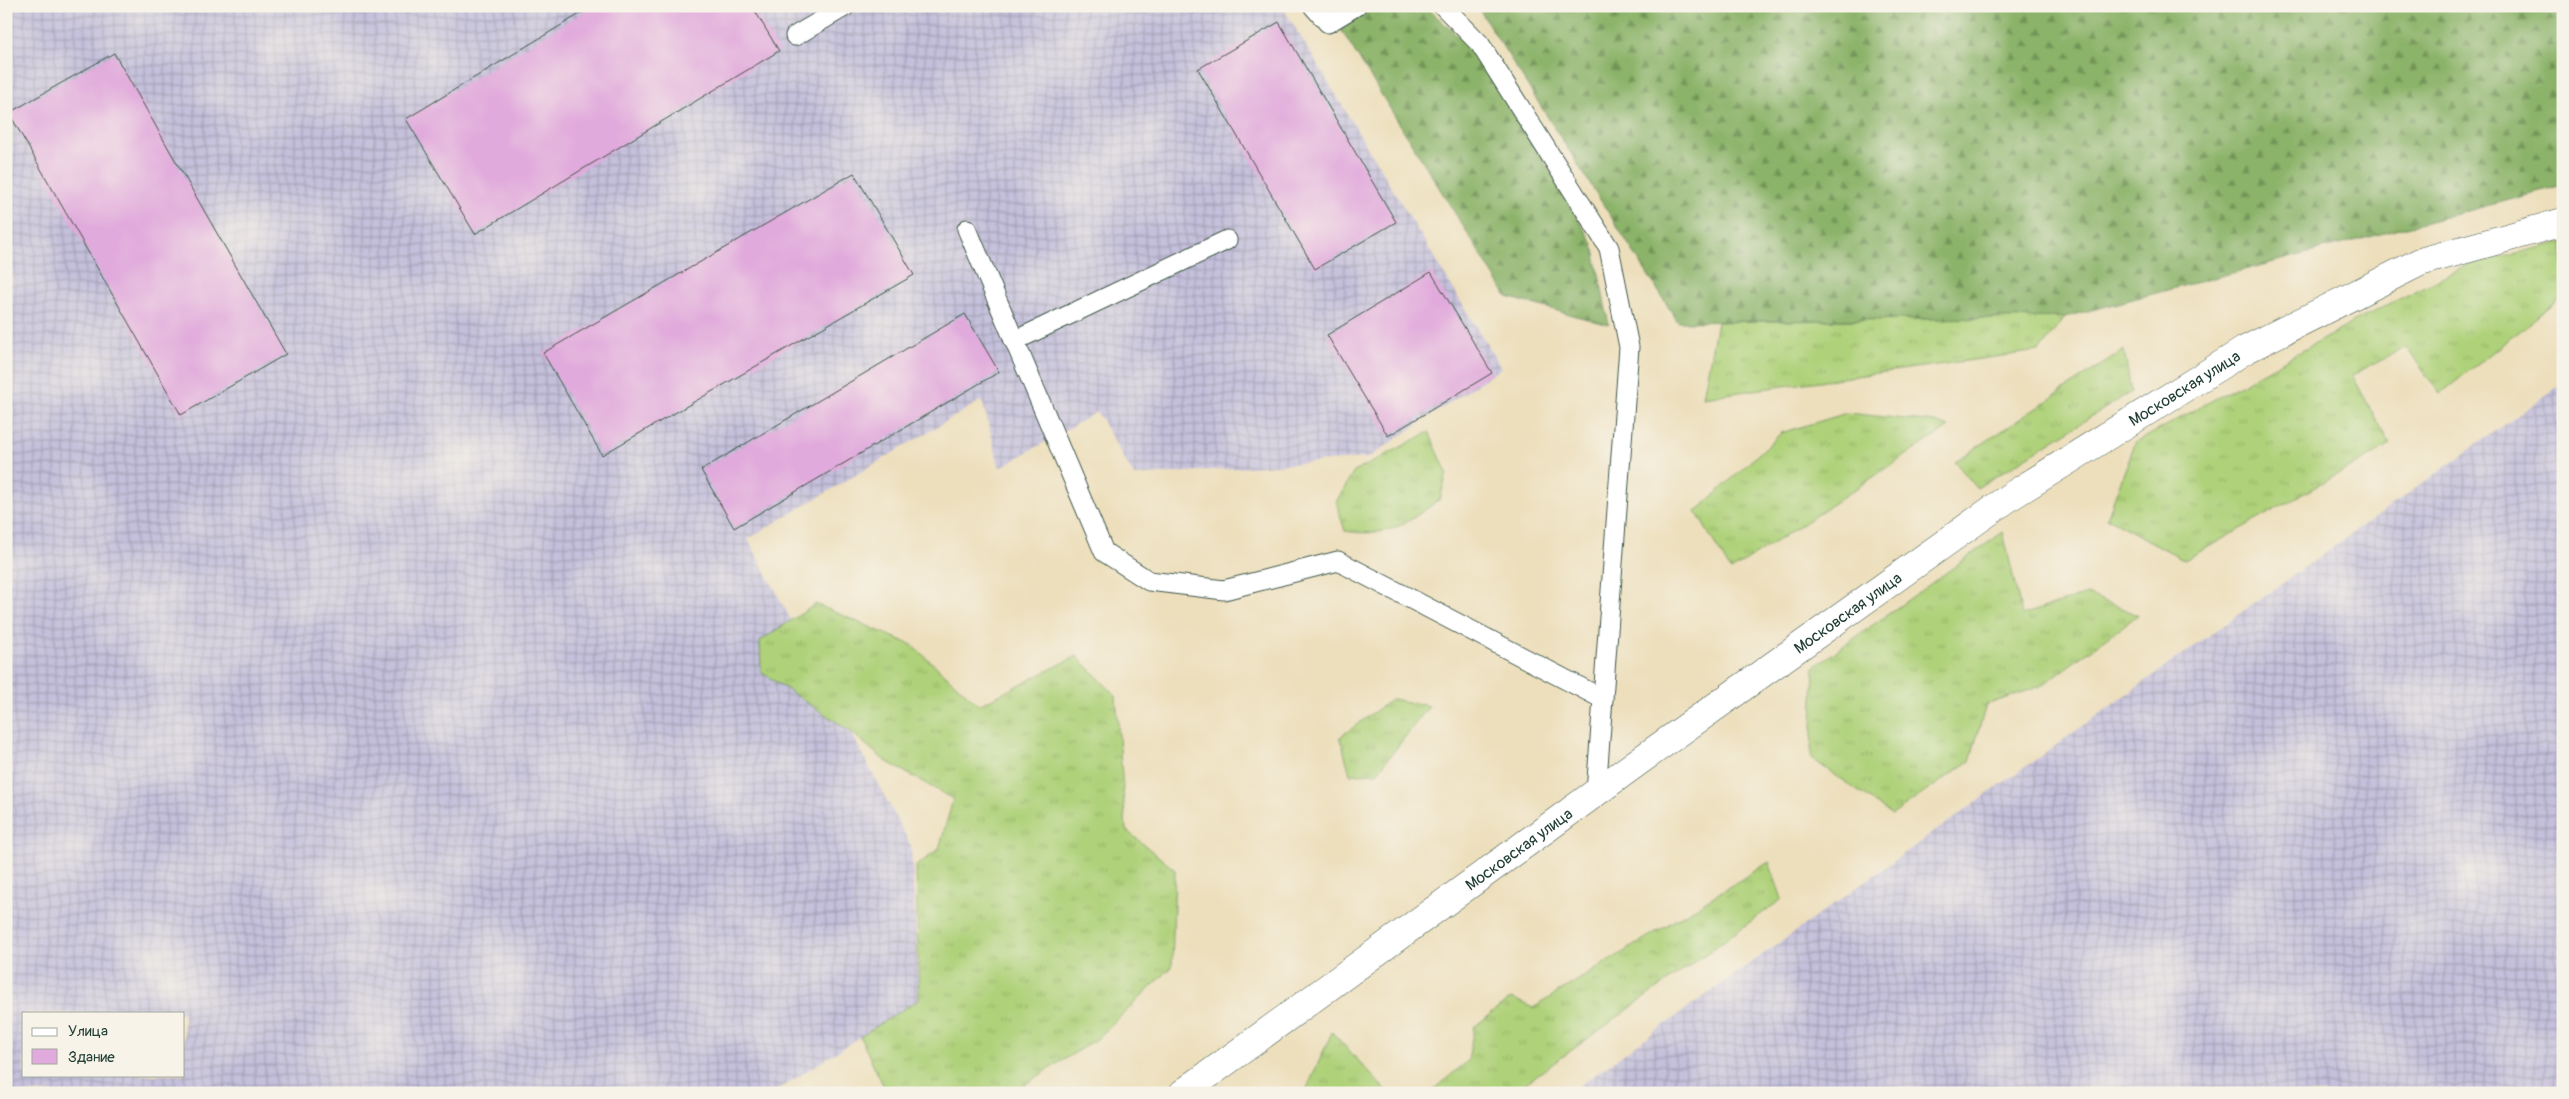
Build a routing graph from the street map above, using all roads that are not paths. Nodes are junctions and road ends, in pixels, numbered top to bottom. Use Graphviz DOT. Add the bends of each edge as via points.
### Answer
graph roads {
  1 [pos="846,6"];
  2 [pos="1313,6"];
  3 [pos="1356,6"];
  4 [pos="1444,6"];
  5 [pos="795,36"];
  6 [pos="2563,222"];
  7 [pos="967,229"];
  8 [pos="1226,240"];
  9 [pos="1014,341"];
  10 [pos="1603,699"];
  11 [pos="1596,793"];
  12 [pos="1183,1093"];
  1 -- 5 [label="lane"];
  2 -- 3 [label="lane" via="1328,23"];
  4 -- 10 [label="lane" via="1480,44 1608,248 1629,347"];
  6 -- 11 [label="street, Московская улица" via="2420,262 2244,350 2011,496"];
  7 -- 9 [label="lane"];
  8 -- 9 [label="lane"];
  9 -- 10 [label="lane" via="1104,552 1149,581 1224,590 1338,561"];
  10 -- 11 [label="lane"];
  11 -- 12 [label="street, Московская улица"];
}
